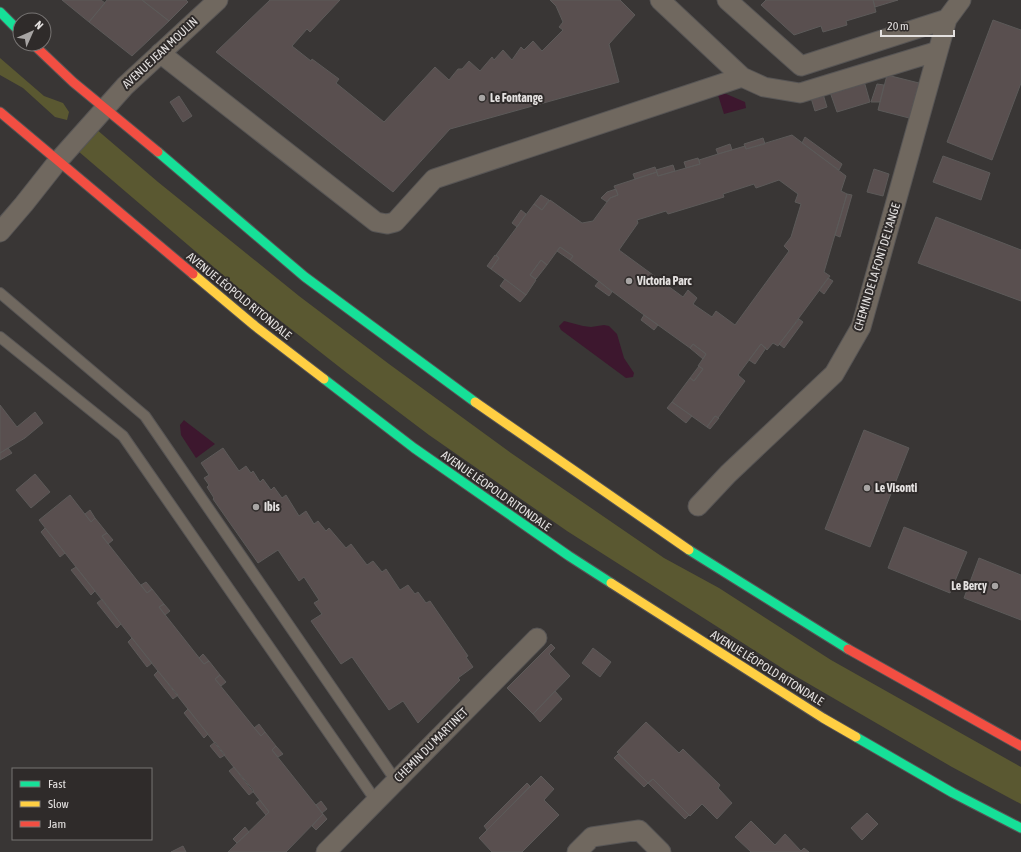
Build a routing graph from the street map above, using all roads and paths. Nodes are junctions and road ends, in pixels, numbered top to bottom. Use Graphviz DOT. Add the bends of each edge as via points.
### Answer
graph roads {
  1 [pos="218,0"];
  2 [pos="660,0"];
  3 [pos="727,0"];
  4 [pos="961,0"];
  5 [pos="0,12"];
  6 [pos="947,19"];
  7 [pos="12,24"];
  8 [pos="938,51"];
  9 [pos="41,52"];
  10 [pos="160,53"];
  11 [pos="742,77"];
  12 [pos="105,108"];
  13 [pos="0,112"];
  14 [pos="58,161"];
  15 [pos="0,232"];
  16 [pos="0,293"];
  17 [pos="0,337"];
  18 [pos="698,506"];
  19 [pos="537,638"];
  20 [pos="1021,746"];
  21 [pos="396,781"];
  22 [pos="376,801"];
  23 [pos="1021,828"];
  24 [pos="326,852"];
  25 [pos="577,852"];
  26 [pos="661,852"];
  1 -- 10 [label="street, AVENUE JEAN MOULIN"];
  2 -- 11 [label="street"];
  3 -- 6 [label="street" via="801,66"];
  4 -- 6 [label="street, CHEMIN DE LA FONT DE L'ANGE"];
  5 -- 7 [label="highway"];
  6 -- 8 [label="street, CHEMIN DE LA FONT DE L'ANGE"];
  8 -- 11 [label="street" via="800,93 764,87"];
  8 -- 18 [label="street, CHEMIN DE LA FONT DE L'ANGE" via="861,328 834,374 728,474"];
  9 -- 12 [label="highway"];
  10 -- 11 [label="street" via="376,222 387,224 395,222 434,179"];
  10 -- 12 [label="street, AVENUE JEAN MOULIN"];
  12 -- 14 [label="street, AVENUE JEAN MOULIN"];
  12 -- 20 [label="highway" via="305,277 480,406 695,554 866,660"];
  13 -- 14 [label="highway, AVENUE LÉOPOLD RITONDALE"];
  14 -- 15 [label="street"];
  14 -- 23 [label="highway, AVENUE LÉOPOLD RITONDALE" via="255,326 414,448 530,529 823,718 953,793"];
  16 -- 21 [label="lane" via="145,416"];
  17 -- 22 [label="lane" via="123,436"];
  19 -- 21 [label="street, CHEMIN DU MARTINET"];
  21 -- 22 [label="street, CHEMIN DU MARTINET"];
  22 -- 24 [label="street, CHEMIN DU MARTINET"];
  25 -- 26 [label="street" via="592,837 639,830"];
}
